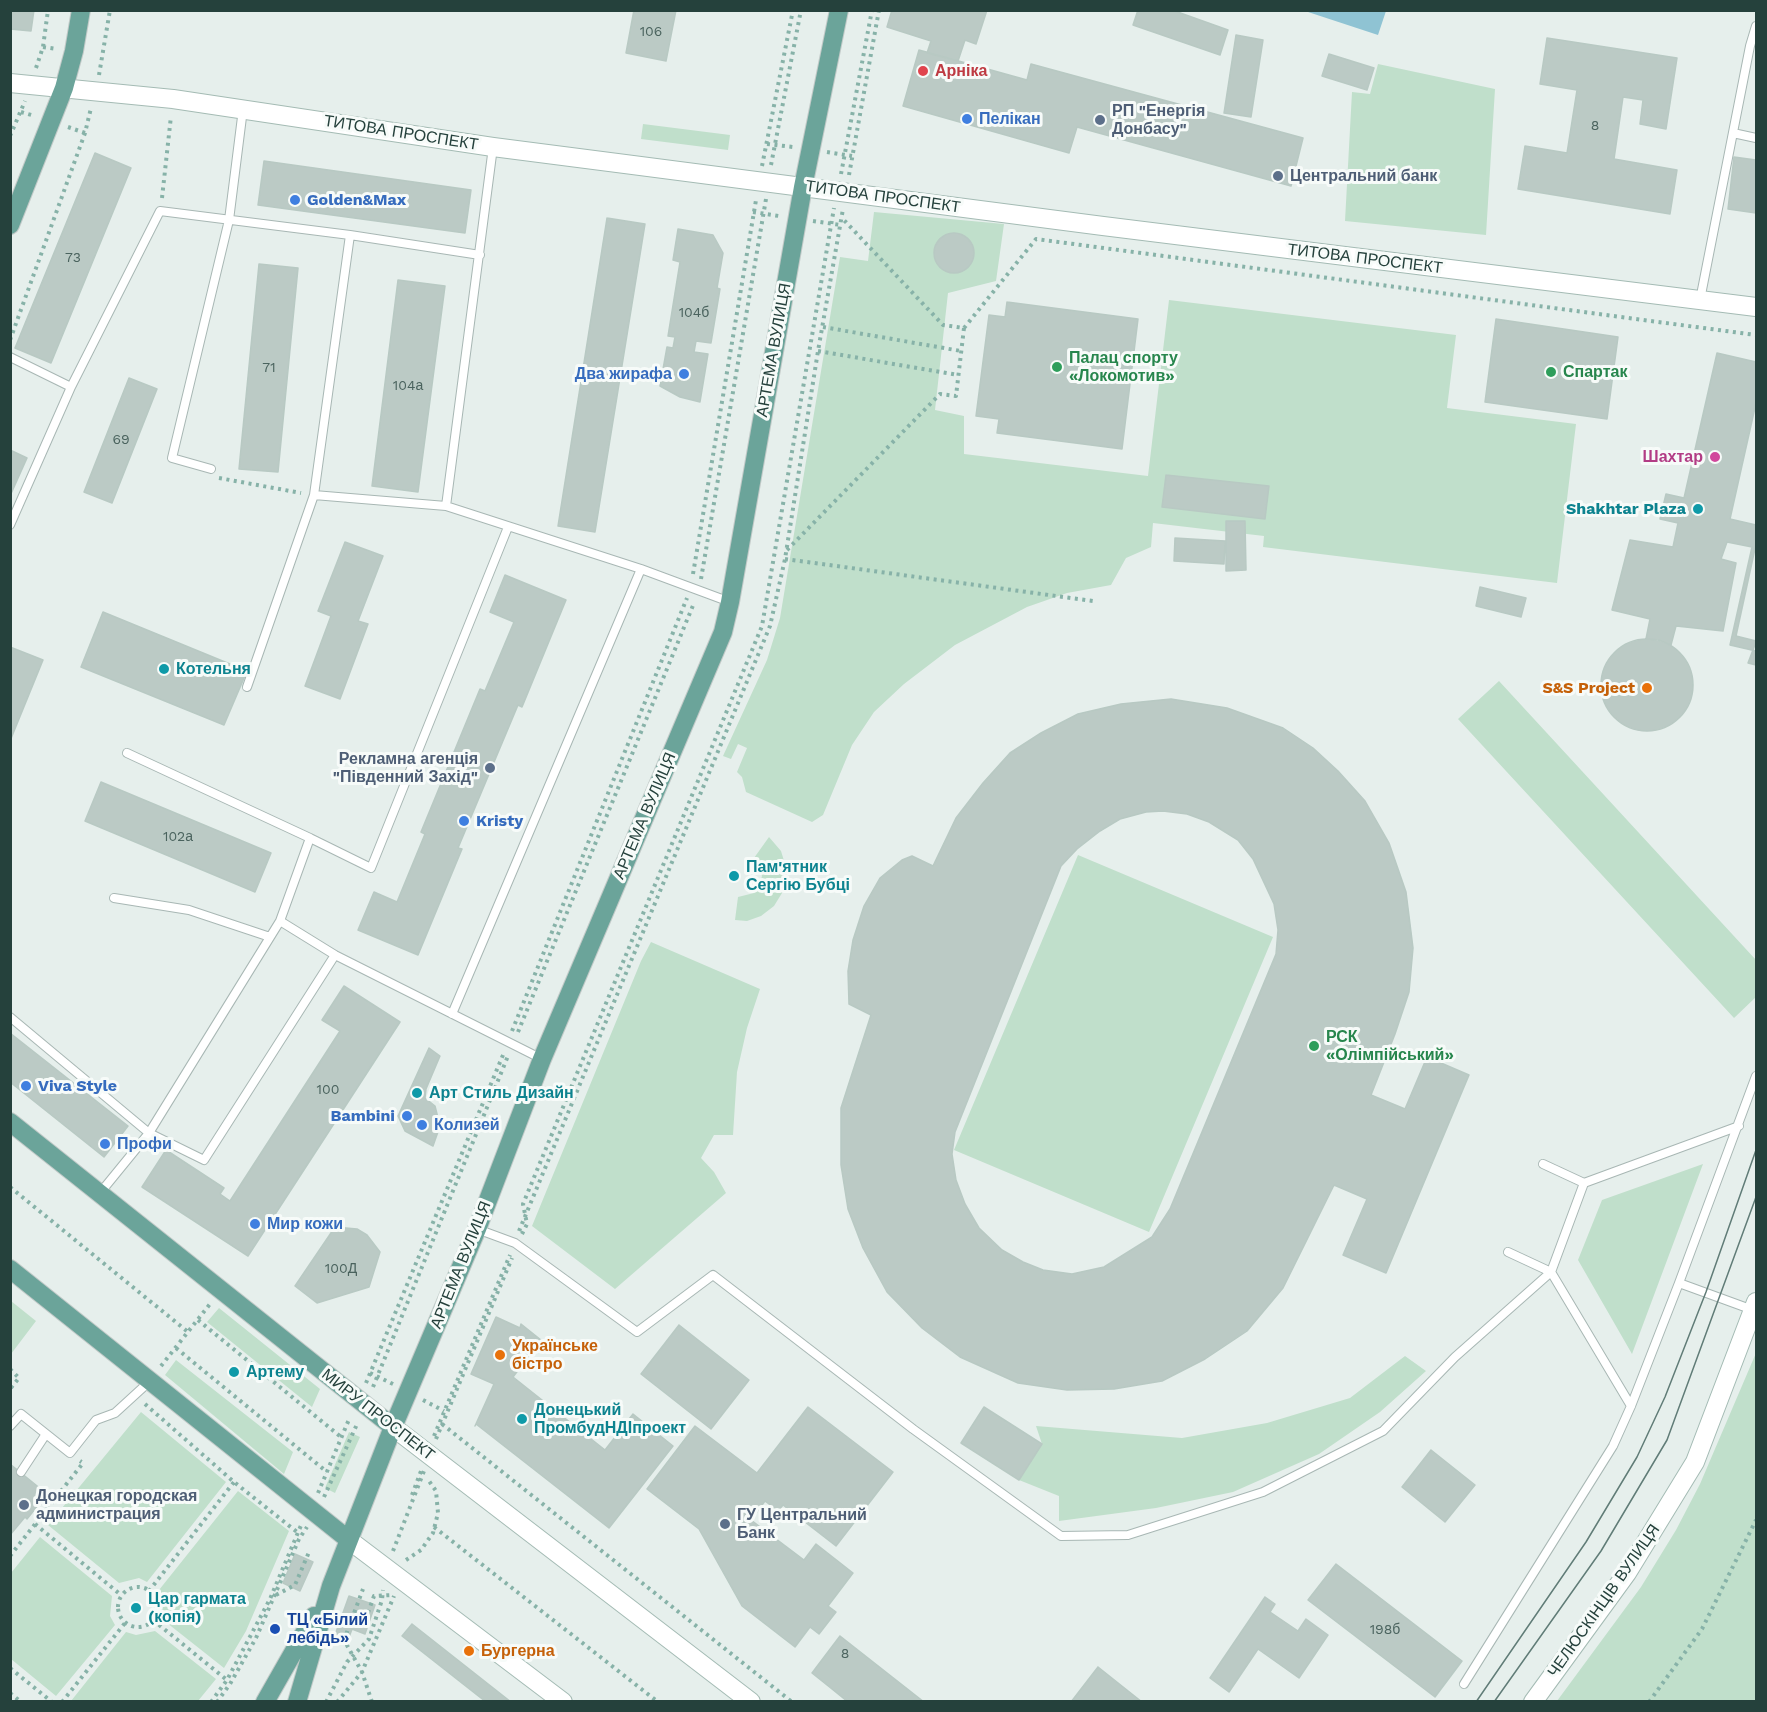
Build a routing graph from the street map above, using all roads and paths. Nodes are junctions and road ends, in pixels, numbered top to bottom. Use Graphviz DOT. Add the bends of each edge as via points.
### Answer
graph roads {
  1 [pos="81,10"];
  2 [pos="110,10"];
  3 [pos="793,10"];
  4 [pos="801,10"];
  5 [pos="838,10"];
  6 [pos="1756,26"];
  7 [pos="10,83"];
  8 [pos="64,88"];
  9 [pos="96,91"];
  10 [pos="173,99"];
  11 [pos="243,109"];
  12 [pos="1733,133"];
  13 [pos="1756,138"];
  14 [pos="493,147"];
  15 [pos="764,182"];
  16 [pos="803,187"];
  17 [pos="160,211"];
  18 [pos="842,218"];
  19 [pos="229,220"];
  20 [pos="10,225"];
  21 [pos="350,235"];
  22 [pos="480,255"];
  23 [pos="1700,300"];
  24 [pos="1756,307"];
  25 [pos="823,327"];
  26 [pos="964,327"];
  27 [pos="1756,335"];
  28 [pos="10,340"];
  29 [pos="818,351"];
  30 [pos="961,351"];
  31 [pos="10,357"];
  32 [pos="958,375"];
  33 [pos="71,387"];
  34 [pos="211,469"];
  35 [pos="314,495"];
  36 [pos="446,506"];
  37 [pos="10,525"];
  38 [pos="508,528"];
  39 [pos="786,550"];
  40 [pos="785,559"];
  41 [pos="641,569"];
  42 [pos="695,589"];
  43 [pos="1093,601"];
  44 [pos="730,602"];
  45 [pos="247,687"];
  46 [pos="127,753"];
  47 [pos="310,838"];
  48 [pos="114,898"];
  49 [pos="280,921"];
  50 [pos="270,937"];
  51 [pos="335,955"];
  52 [pos="452,1014"];
  53 [pos="10,1017"];
  54 [pos="510,1043"];
  55 [pos="542,1059"];
  56 [pos="1756,1076"];
  57 [pos="10,1122"];
  58 [pos="1739,1126"];
  59 [pos="149,1133"];
  60 [pos="1543,1164"];
  61 [pos="1584,1183"];
  62 [pos="10,1187"];
  63 [pos="100,1194"];
  64 [pos="477,1229"];
  65 [pos="1508,1252"];
  66 [pos="10,1269"];
  67 [pos="1551,1272"];
  68 [pos="1679,1283"];
  69 [pos="221,1290"];
  70 [pos="1755,1306"];
  71 [pos="198,1320"];
  72 [pos="188,1332"];
  73 [pos="176,1348"];
  74 [pos="10,1369"];
  75 [pos="150,1381"];
  76 [pos="10,1389"];
  77 [pos="135,1395"];
  78 [pos="361,1403"];
  79 [pos="1631,1406"];
  80 [pos="439,1422"];
  81 [pos="10,1426"];
  82 [pos="393,1427"];
  83 [pos="46,1434"];
  84 [pos="342,1437"];
  85 [pos="70,1453"];
  86 [pos="421,1470"];
  87 [pos="21,1472"];
  88 [pos="327,1472"];
  89 [pos="234,1482"];
  90 [pos="313,1512"];
  91 [pos="1756,1520"];
  92 [pos="35,1524"];
  93 [pos="434,1527"];
  94 [pos="297,1532"];
  95 [pos="349,1540"];
  96 [pos="309,1552"];
  97 [pos="10,1556"];
  98 [pos="386,1568"];
  99 [pos="331,1586"];
  100 [pos="363,1589"];
  101 [pos="149,1591"];
  102 [pos="121,1595"];
  103 [pos="374,1596"];
  104 [pos="272,1597"];
  105 [pos="352,1617"];
  106 [pos="153,1620"];
  107 [pos="125,1623"];
  108 [pos="10,1668"];
  109 [pos="227,1680"];
  110 [pos="1464,1684"];
  111 [pos="10,1693"];
  112 [pos="21,1701"];
  113 [pos="52,1701"];
  114 [pos="62,1701"];
  115 [pos="211,1701"];
  116 [pos="217,1701"];
  117 [pos="265,1701"];
  118 [pos="297,1701"];
  119 [pos="337,1701"];
  120 [pos="560,1701"];
  121 [pos="658,1701"];
  122 [pos="751,1701"];
  123 [pos="792,1701"];
  124 [pos="1533,1701"];
  125 [pos="1649,1701"];
  1 -- 8 [label="main road"];
  2 -- 9 [label="path"];
  3 -- 15 [label="path"];
  4 -- 15 [label="path"];
  5 -- 16 [label="main road, АРТЕМА ВУЛИЦЯ"];
  6 -- 12 [label="lane"];
  7 -- 8 [label="street, ТИТОВА ПРОСПЕКТ"];
  8 -- 9 [label="street, ТИТОВА ПРОСПЕКТ"];
  8 -- 20 [label="main road"];
  9 -- 10 [label="street, ТИТОВА ПРОСПЕКТ"];
  9 -- 28 [label="path" via="85,133"];
  10 -- 11 [label="street, ТИТОВА ПРОСПЕКТ"];
  10 -- 17 [label="path"];
  11 -- 14 [label="street, ТИТОВА ПРОСПЕКТ"];
  11 -- 19 [label="lane"];
  12 -- 13 [label="lane"];
  12 -- 23 [label="lane"];
  14 -- 15 [label="street, ТИТОВА ПРОСПЕКТ"];
  14 -- 22 [label="lane"];
  15 -- 16 [label="street, ТИТОВА ПРОСПЕКТ"];
  15 -- 42 [label="path"];
  15 -- 42 [label="path"];
  16 -- 23 [label="street, ТИТОВА ПРОСПЕКТ"];
  16 -- 44 [label="main road, АРТЕМА ВУЛИЦЯ"];
  17 -- 19 [label="lane"];
  17 -- 33 [label="lane"];
  18 -- 26 [label="path" via="943,326"];
  19 -- 21 [label="lane"];
  19 -- 34 [label="lane" via="172,458"];
  21 -- 22 [label="lane"];
  21 -- 35 [label="lane"];
  22 -- 36 [label="lane"];
  23 -- 24 [label="street, ТИТОВА ПРОСПЕКТ"];
  25 -- 30 [label="path"];
  26 -- 27 [label="path" via="1036,239"];
  26 -- 30 [label="path"];
  29 -- 32 [label="path"];
  30 -- 32 [label="path"];
  31 -- 33 [label="lane"];
  32 -- 39 [label="path" via="956,396 940,394"];
  33 -- 37 [label="lane"];
  34 -- 35 [label="path" via="212,477"];
  35 -- 36 [label="lane"];
  35 -- 45 [label="lane"];
  36 -- 38 [label="lane"];
  38 -- 41 [label="lane"];
  38 -- 47 [label="lane" via="371,868"];
  40 -- 43 [label="path"];
  41 -- 42 [label="lane"];
  41 -- 52 [label="lane"];
  42 -- 44 [label="lane"];
  42 -- 54 [label="path"];
  42 -- 54 [label="path"];
  44 -- 55 [label="main road, АРТЕМА ВУЛИЦЯ" via="723,632"];
  46 -- 47 [label="lane"];
  47 -- 49 [label="lane"];
  48 -- 50 [label="lane" via="189,910"];
  49 -- 50 [label="lane"];
  49 -- 51 [label="lane"];
  50 -- 59 [label="lane"];
  51 -- 52 [label="lane"];
  51 -- 59 [label="lane" via="204,1160"];
  52 -- 54 [label="lane"];
  53 -- 59 [label="lane"];
  54 -- 55 [label="lane"];
  54 -- 78 [label="path"];
  54 -- 78 [label="path"];
  55 -- 64 [label="main road, АРТЕМА ВУЛИЦЯ"];
  56 -- 58 [label="lane"];
  57 -- 63 [label="main road, МИРУ ПРОСПЕКТ"];
  58 -- 61 [label="lane"];
  58 -- 68 [label="lane"];
  59 -- 63 [label="lane"];
  60 -- 61 [label="lane"];
  61 -- 67 [label="lane"];
  62 -- 72 [label="path"];
  63 -- 69 [label="main road, МИРУ ПРОСПЕКТ"];
  64 -- 67 [label="lane" via="515,1243 637,1332 713,1275 1061,1536 1128,1535 1263,1492 1383,1431 1455,1357"];
  64 -- 82 [label="main road, АРТЕМА ВУЛИЦЯ"];
  65 -- 67 [label="lane"];
  66 -- 75 [label="main road"];
  67 -- 79 [label="lane"];
  68 -- 70 [label="lane"];
  68 -- 79 [label="lane"];
  69 -- 71 [label="path"];
  69 -- 78 [label="main road, МИРУ ПРОСПЕКТ"];
  70 -- 124 [label="street, ЧЕЛЮСКІНЦІВ ВУЛИЦЯ" via="1695,1462 1627,1573"];
  71 -- 72 [label="path"];
  71 -- 84 [label="path"];
  72 -- 73 [label="path"];
  73 -- 75 [label="path"];
  73 -- 88 [label="path"];
  74 -- 76 [label="path" via="19,1378"];
  75 -- 77 [label="lane"];
  75 -- 90 [label="main road"];
  77 -- 85 [label="lane" via="115,1413 96,1420"];
  77 -- 89 [label="path"];
  78 -- 82 [label="main road, МИРУ ПРОСПЕКТ"];
  78 -- 84 [label="path"];
  78 -- 90 [label="path"];
  79 -- 110 [label="lane" via="1612,1446"];
  80 -- 123 [label="path"];
  81 -- 83 [label="lane" via="21,1414"];
  82 -- 95 [label="main road, АРТЕМА ВУЛИЦЯ"];
  82 -- 122 [label="street, МИРУ ПРОСПЕКТ"];
  83 -- 85 [label="lane"];
  83 -- 87 [label="lane"];
  84 -- 88 [label="path"];
  85 -- 92 [label="path" via="83,1463"];
  86 -- 93 [label="path" via="436,1491 438,1513"];
  88 -- 90 [label="path"];
  89 -- 94 [label="path"];
  89 -- 101 [label="path"];
  90 -- 94 [label="path"];
  90 -- 95 [label="main road"];
  90 -- 104 [label="path"];
  91 -- 125 [label="path" via="1702,1629"];
  92 -- 97 [label="path"];
  92 -- 102 [label="path"];
  93 -- 98 [label="path" via="421,1550"];
  93 -- 121 [label="path"];
  94 -- 104 [label="path"];
  95 -- 98 [label="street"];
  95 -- 99 [label="main road, АРТЕМА ВУЛИЦЯ"];
  96 -- 104 [label="path" via="295,1585"];
  98 -- 120 [label="street"];
  99 -- 117 [label="main road, АРТЕМА ВУЛИЦЯ"];
  99 -- 118 [label="main road, АРТЕМА ВУЛИЦЯ"];
  100 -- 105 [label="path"];
  101 -- 102 [label="path" via="134,1587"];
  101 -- 106 [label="path" via="158,1604"];
  102 -- 107 [label="path" via="117,1610"];
  103 -- 105 [label="path" via="366,1621"];
  104 -- 109 [label="path"];
  104 -- 116 [label="path" via="256,1638"];
  105 -- 119 [label="path" via="344,1640 362,1672"];
  106 -- 107 [label="path" via="140,1628"];
  106 -- 109 [label="path"];
  107 -- 114 [label="path"];
  108 -- 113 [label="path"];
  109 -- 115 [label="path"];
  111 -- 112 [label="path"];
}
